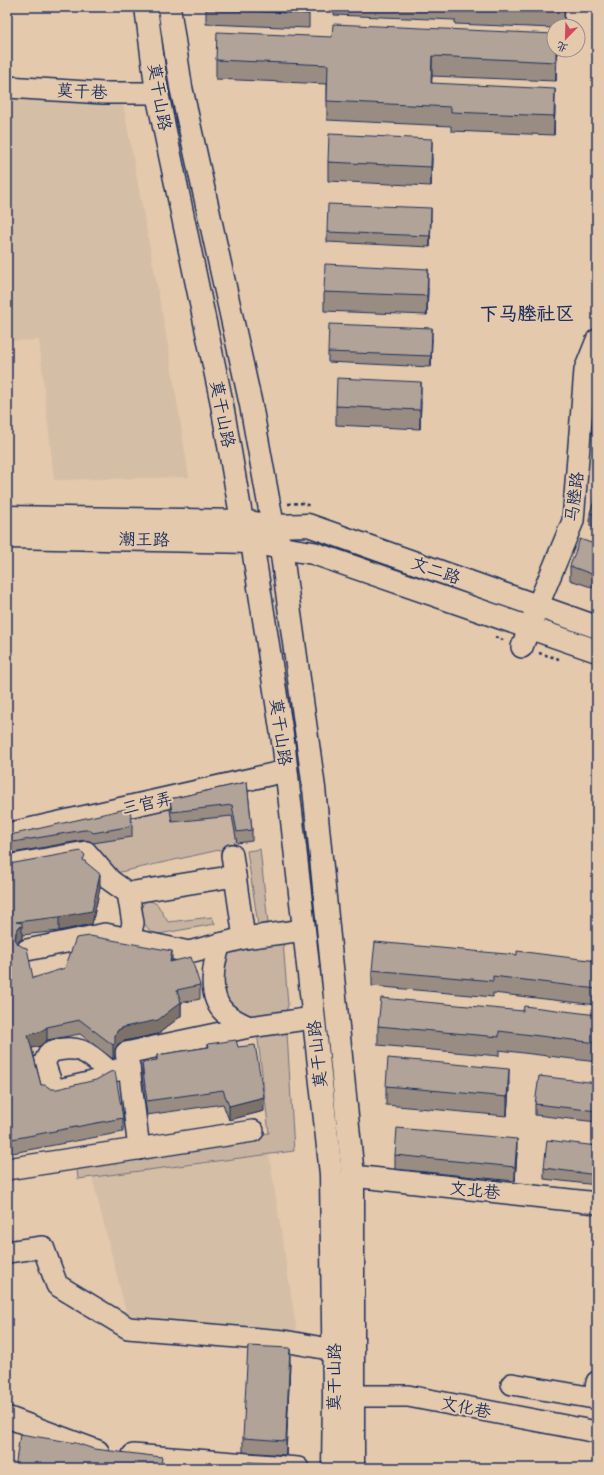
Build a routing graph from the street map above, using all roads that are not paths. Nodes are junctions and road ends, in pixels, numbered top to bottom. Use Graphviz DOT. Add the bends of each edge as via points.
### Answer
graph roads {
  1 [pos="146,7"];
  2 [pos="169,7"];
  3 [pos="7,87"];
  4 [pos="158,92"];
  5 [pos="597,340"];
  6 [pos="7,517"];
  7 [pos="242,521"];
  8 [pos="273,526"];
  9 [pos="7,537"];
  10 [pos="252,542"];
  11 [pos="281,548"];
  12 [pos="538,605"];
  13 [pos="529,626"];
  14 [pos="597,627"];
  15 [pos="522,647"];
  16 [pos="597,651"];
  17 [pos="286,771"];
  18 [pos="7,834"];
  19 [pos="232,855"];
  20 [pos="7,866"];
  21 [pos="235,876"];
  22 [pos="128,893"];
  23 [pos="304,930"];
  24 [pos="244,938"];
  25 [pos="129,940"];
  26 [pos="220,944"];
  27 [pos="27,950"];
  28 [pos="313,1018"];
  29 [pos="249,1027"];
  30 [pos="253,1131"];
  31 [pos="139,1149"];
  32 [pos="7,1169"];
  33 [pos="353,1176"];
  34 [pos="597,1203"];
  35 [pos="7,1252"];
  36 [pos="334,1350"];
  37 [pos="597,1382"];
  38 [pos="512,1384"];
  39 [pos="344,1396"];
  40 [pos="7,1417"];
  41 [pos="597,1432"];
  42 [pos="200,1464"];
  43 [pos="298,1468"];
  44 [pos="334,1468"];
  45 [pos="353,1468"];
  1 -- 4 [label="main road, 莫干山路"];
  2 -- 8 [label="main road, 莫干山路" via="181,87 251,405"];
  3 -- 4 [label="street, 莫干巷" via="103,93"];
  4 -- 7 [label="main road, 莫干山路" via="221,399"];
  5 -- 12 [label="street, 马塍路" via="585,370 573,521"];
  6 -- 7 [label="main road, 潮王路"];
  7 -- 8 [label="main road, 潮王路"];
  7 -- 10 [label="main road, 莫干山路"];
  8 -- 11 [label="main road, 莫干山路"];
  8 -- 12 [label="main road, 文二路" via="308,525"];
  9 -- 10 [label="main road, 潮王路"];
  10 -- 11 [label="main road, 潮王路"];
  10 -- 17 [label="main road, 莫干山路"];
  11 -- 13 [label="main road, 文二路" via="313,553"];
  11 -- 33 [label="main road, 莫干山路" via="314,788"];
  12 -- 13 [label="street, 马塍路"];
  12 -- 14 [label="main road, 文二路"];
  13 -- 15 [label="street, 马塍路"];
  13 -- 16 [label="main road, 文二路"];
  17 -- 18 [label="street, 三官弄"];
  17 -- 23 [label="main road, 莫干山路"];
  19 -- 21 [label="street"];
  20 -- 22 [label="street" via="86,852 111,882"];
  21 -- 22 [label="street"];
  21 -- 24 [label="street"];
  22 -- 25 [label="street" via="133,923"];
  23 -- 24 [label="street"];
  23 -- 28 [label="main road, 莫干山路"];
  24 -- 26 [label="street"];
  25 -- 26 [label="street" via="189,952"];
  25 -- 27 [label="street" via="105,934"];
  26 -- 29 [label="street" via="214,961 215,996 223,1012"];
  28 -- 29 [label="street"];
  28 -- 36 [label="main road, 莫干山路" via="330,1174"];
  29 -- 31 [label="street" via="126,1053 119,1069"];
  30 -- 31 [label="street"];
  31 -- 32 [label="street"];
  33 -- 34 [label="street, 文北巷"];
  33 -- 39 [label="main road, 莫干山路"];
  35 -- 36 [label="street" via="43,1247 57,1285 128,1328 284,1340"];
  36 -- 39 [label="main road, 莫干山路"];
  37 -- 38 [label="street" via="594,1398"];
  39 -- 41 [label="street, 文化巷" via="408,1396"];
  39 -- 44 [label="main road, 莫干山路"];
  39 -- 45 [label="main road, 莫干山路"];
  40 -- 42 [label="street" via="95,1451"];
  42 -- 43 [label="street"];
}
